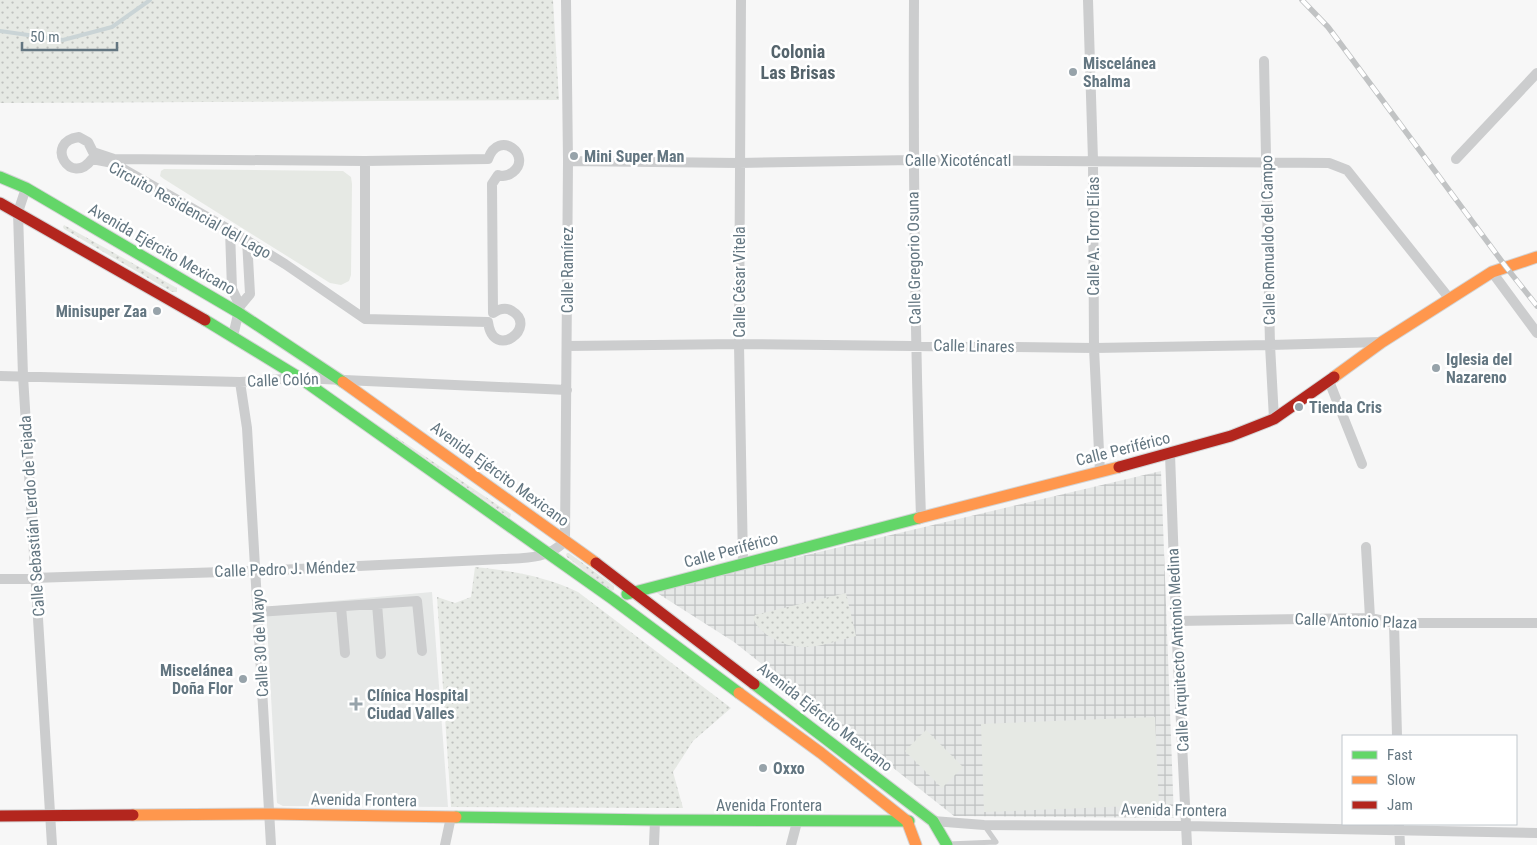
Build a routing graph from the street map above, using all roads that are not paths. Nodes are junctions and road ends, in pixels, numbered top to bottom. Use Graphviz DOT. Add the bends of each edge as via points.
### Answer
graph roads {
  1 [pos="566,0"];
  2 [pos="741,0"];
  3 [pos="914,0"];
  4 [pos="1088,0"];
  5 [pos="1264,61"];
  6 [pos="1537,72"];
  7 [pos="1456,159"];
  8 [pos="913,160"];
  9 [pos="1093,160"];
  10 [pos="365,161"];
  11 [pos="568,161"];
  12 [pos="1266,161"];
  13 [pos="739,163"];
  14 [pos="0,177"];
  15 [pos="26,188"];
  16 [pos="0,204"];
  17 [pos="18,212"];
  18 [pos="230,230"];
  19 [pos="247,240"];
  20 [pos="1537,257"];
  21 [pos="1492,272"];
  22 [pos="1449,298"];
  23 [pos="240,309"];
  24 [pos="365,319"];
  25 [pos="1537,333"];
  26 [pos="233,336"];
  27 [pos="1382,342"];
  28 [pos="739,344"];
  29 [pos="567,346"];
  30 [pos="915,346"];
  31 [pos="1270,346"];
  32 [pos="1094,348"];
  33 [pos="0,376"];
  34 [pos="23,376"];
  35 [pos="300,378"];
  36 [pos="340,380"];
  37 [pos="1329,381"];
  38 [pos="240,382"];
  39 [pos="567,390"];
  40 [pos="1274,419"];
  41 [pos="1170,454"];
  42 [pos="1362,464"];
  43 [pos="1100,472"];
  44 [pos="921,517"];
  45 [pos="566,541"];
  46 [pos="1366,547"];
  47 [pos="548,554"];
  48 [pos="743,563"];
  49 [pos="256,570"];
  50 [pos="36,577"];
  51 [pos="0,579"];
  52 [pos="634,592"];
  53 [pos="614,600"];
  54 [pos="377,604"];
  55 [pos="341,606"];
  56 [pos="258,612"];
  57 [pos="1370,618"];
  58 [pos="1176,621"];
  59 [pos="1537,622"];
  60 [pos="1394,623"];
  61 [pos="422,651"];
  62 [pos="345,653"];
  63 [pos="381,654"];
  64 [pos="1397,735"];
  65 [pos="270,814"];
  66 [pos="0,816"];
  67 [pos="51,816"];
  68 [pos="452,817"];
  69 [pos="655,820"];
  70 [pos="906,821"];
  71 [pos="933,821"];
  72 [pos="797,822"];
  73 [pos="984,825"];
  74 [pos="1187,826"];
  75 [pos="1399,827"];
  76 [pos="1537,833"];
  77 [pos="996,843"];
  78 [pos="946,844"];
  79 [pos="52,845"];
  80 [pos="271,845"];
  81 [pos="445,845"];
  82 [pos="654,845"];
  83 [pos="791,845"];
  84 [pos="916,845"];
  85 [pos="1187,845"];
  86 [pos="1400,845"];
  1 -- 11 [label="street, Calle Ramírez"];
  2 -- 13 [label="street, Calle César Vitela"];
  3 -- 8 [label="street, Calle Gregorio Osuna"];
  4 -- 9 [label="street, Calle A. Torro Elías"];
  5 -- 12 [label="street, Calle Romualdo del Campo"];
  6 -- 7 [label="street"];
  8 -- 9 [label="street, Calle Xicoténcatl"];
  8 -- 13 [label="street, Calle Xicoténcatl"];
  8 -- 30 [label="street, Calle Gregorio Osuna"];
  9 -- 12 [label="street, Calle Xicoténcatl"];
  9 -- 32 [label="street, Calle A. Torro Elías"];
  10 -- 18 [label="street, Circuito Residencial del Lago" via="114,159 93,152 88,142 79,137 72,138 62,147 62,160 74,169 82,168 92,159 113,163"];
  10 -- 24 [label="street"];
  10 -- 24 [label="street, Circuito Residencial del Lago" via="488,159 496,146 504,145 515,150 520,162 517,169 509,176 498,175 492,184 494,313 504,309 513,311 520,324 516,336 504,340 497,339 488,322"];
  11 -- 13 [label="street, Calle Xicoténcatl"];
  11 -- 29 [label="street, Calle Ramírez"];
  12 -- 22 [label="street, Calle Xicoténcatl" via="1329,163 1347,170"];
  12 -- 31 [label="street, Calle Romualdo del Campo"];
  13 -- 28 [label="street, Calle César Vitela"];
  14 -- 15 [label="main road, Avenida Ejército Mexicano"];
  15 -- 17 [label="street, Calle Sebastián Lerdo de Tejada"];
  15 -- 23 [label="main road, Avenida Ejército Mexicano"];
  16 -- 17 [label="main road, Avenida Ejército Mexicano"];
  17 -- 26 [label="main road, Avenida Ejército Mexicano"];
  17 -- 34 [label="street, Calle Sebastián Lerdo de Tejada"];
  18 -- 19 [label="street, Circuito Residencial del Lago"];
  18 -- 23 [label="street" via="232,289"];
  19 -- 23 [label="street" via="250,294"];
  19 -- 24 [label="street, Circuito Residencial del Lago"];
  20 -- 21 [label="main road, Calle Periférico"];
  21 -- 22 [label="main road, Calle Periférico"];
  21 -- 25 [label="street"];
  22 -- 27 [label="main road, Calle Periférico"];
  23 -- 26 [label="street"];
  23 -- 36 [label="main road, Avenida Ejército Mexicano"];
  26 -- 35 [label="main road, Avenida Ejército Mexicano"];
  27 -- 31 [label="street, Calle Linares"];
  27 -- 37 [label="main road, Calle Periférico"];
  28 -- 29 [label="street, Calle Linares"];
  28 -- 30 [label="street, Calle Linares"];
  28 -- 48 [label="street, Calle César Vitela"];
  29 -- 39 [label="street, Calle Ramírez"];
  30 -- 32 [label="street, Calle Linares"];
  30 -- 44 [label="street, Calle Gregorio Osuna"];
  31 -- 32 [label="street, Calle Linares"];
  31 -- 40 [label="street, Calle Romualdo del Campo"];
  32 -- 43 [label="street, Calle A. Torro Elías"];
  33 -- 34 [label="street, Calle Colón"];
  34 -- 38 [label="street, Calle Colón"];
  34 -- 50 [label="street, Calle Sebastián Lerdo de Tejada"];
  35 -- 36 [label="street, Calle Colón"];
  35 -- 38 [label="street, Calle Colón"];
  35 -- 47 [label="main road, Avenida Ejército Mexicano"];
  36 -- 39 [label="street, Calle Colón"];
  36 -- 45 [label="main road, Avenida Ejército Mexicano"];
  37 -- 40 [label="main road, Calle Periférico"];
  37 -- 42 [label="street"];
  38 -- 49 [label="street, Calle 30 de Mayo" via="247,428"];
  39 -- 45 [label="street, Calle Ramírez"];
  40 -- 41 [label="main road, Calle Periférico"];
  41 -- 43 [label="main road, Calle Periférico"];
  41 -- 58 [label="street, Calle Arquitecto Antonio Medina"];
  43 -- 44 [label="main road, Calle Periférico"];
  44 -- 48 [label="main road, Calle Periférico"];
  45 -- 47 [label="street, Calle Pedro J. Méndez"];
  45 -- 52 [label="main road, Avenida Ejército Mexicano"];
  46 -- 57 [label="street"];
  47 -- 49 [label="street, Calle Pedro J. Méndez" via="529,558"];
  47 -- 53 [label="main road, Avenida Ejército Mexicano"];
  48 -- 52 [label="main road, Calle Periférico"];
  49 -- 50 [label="street, Calle Pedro J. Méndez"];
  49 -- 56 [label="street, Calle 30 de Mayo"];
  50 -- 51 [label="street, Calle Pedro J. Méndez"];
  50 -- 67 [label="street, Calle Sebastián Lerdo de Tejada"];
  52 -- 53 [label="main road, Calle Periférico"];
  52 -- 71 [label="main road, Avenida Ejército Mexicano"];
  53 -- 70 [label="main road, Avenida Ejército Mexicano" via="821,752"];
  54 -- 55 [label="street"];
  54 -- 61 [label="street" via="417,601"];
  54 -- 63 [label="street"];
  55 -- 56 [label="street"];
  55 -- 62 [label="street"];
  56 -- 65 [label="street, Calle 30 de Mayo"];
  57 -- 58 [label="street, Calle Antonio Plaza"];
  57 -- 60 [label="street, Calle Antonio Plaza"];
  58 -- 74 [label="street, Calle Arquitecto Antonio Medina"];
  59 -- 60 [label="street, Calle Antonio Plaza"];
  60 -- 64 [label="street"];
  65 -- 67 [label="main road, Avenida Frontera"];
  65 -- 68 [label="main road, Avenida Frontera"];
  65 -- 80 [label="street, Calle 30 de Mayo"];
  66 -- 67 [label="main road, Avenida Frontera"];
  67 -- 79 [label="street, Calle Sebastián Lerdo de Tejada"];
  68 -- 69 [label="main road, Avenida Frontera"];
  68 -- 81 [label="street"];
  69 -- 72 [label="main road, Avenida Frontera"];
  69 -- 82 [label="street"];
  70 -- 71 [label="main road, Avenida Frontera"];
  70 -- 72 [label="main road, Avenida Frontera"];
  70 -- 84 [label="main road, Avenida Ejército Mexicano"];
  71 -- 73 [label="street, Avenida Frontera"];
  71 -- 78 [label="main road, Avenida Ejército Mexicano"];
  72 -- 83 [label="street"];
  73 -- 74 [label="street, Avenida Frontera"];
  73 -- 77 [label="lane"];
  74 -- 75 [label="street, Avenida Frontera"];
  74 -- 85 [label="street, Calle Arquitecto Antonio Medina"];
  75 -- 76 [label="street, Avenida Frontera"];
  75 -- 86 [label="street"];
  77 -- 78 [label="lane"];
}
